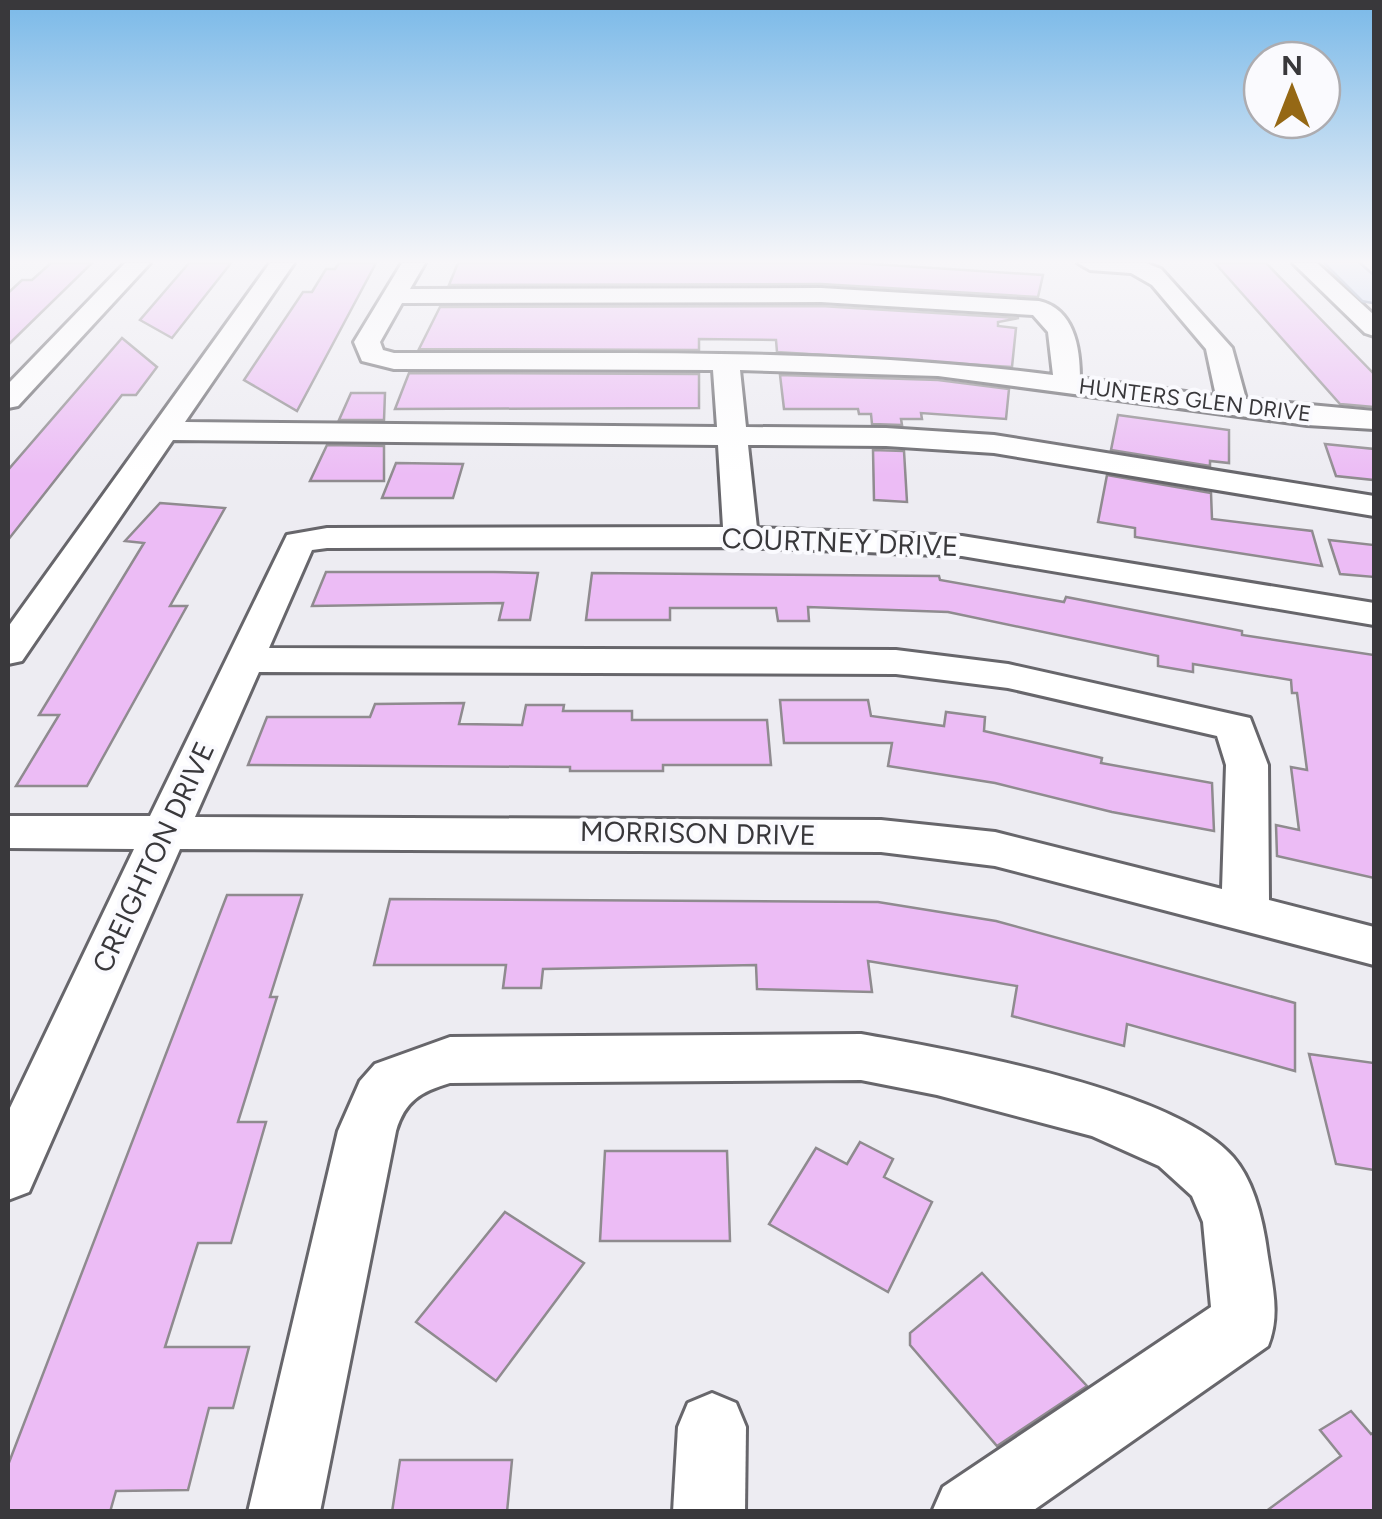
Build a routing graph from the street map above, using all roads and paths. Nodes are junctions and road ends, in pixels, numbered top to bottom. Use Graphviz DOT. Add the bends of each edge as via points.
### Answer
graph roads {
  1 [pos="71,334"];
  2 [pos="232,334"];
  3 [pos="371,334"];
  4 [pos="1061,334"];
  5 [pos="1207,334"];
  6 [pos="726,362"];
  7 [pos="1066,384"];
  8 [pos="8,400"];
  9 [pos="1233,406"];
  10 [pos="1374,420"];
  11 [pos="164,431"];
  12 [pos="732,434"];
  13 [pos="1374,506"];
  14 [pos="741,537"];
  15 [pos="300,542"];
  16 [pos="1374,614"];
  17 [pos="8,653"];
  18 [pos="245,660"];
  19 [pos="166,830"];
  20 [pos="8,832"];
  21 [pos="1245,913"];
  22 [pos="1374,946"];
  23 [pos="8,1172"];
  24 [pos="712,1427"];
  25 [pos="284,1512"];
  26 [pos="709,1512"];
  27 [pos="968,1512"];
  1 -- 8 [label="street"];
  2 -- 11 [label="street"];
  3 -- 6 [label="street, HUNTERS GLEN DRIVE" via="371,355 394,360"];
  4 -- 7 [label="street"];
  5 -- 9 [label="street" via="1219,348"];
  6 -- 7 [label="street, HUNTERS GLEN DRIVE" via="938,368"];
  6 -- 12 [label="street"];
  7 -- 9 [label="street, HUNTERS GLEN DRIVE"];
  9 -- 10 [label="street, HUNTERS GLEN DRIVE"];
  11 -- 12 [label="street"];
  11 -- 17 [label="street"];
  12 -- 13 [label="street" via="994,444"];
  12 -- 14 [label="street"];
  14 -- 15 [label="street, COURTNEY DRIVE"];
  14 -- 16 [label="street, COURTNEY DRIVE" via="962,546"];
  15 -- 18 [label="street, CREIGHTON DRIVE"];
  18 -- 19 [label="street, CREIGHTON DRIVE"];
  18 -- 21 [label="street" via="896,662 1008,676 1236,727 1247,766"];
  19 -- 20 [label="street, MORRISON DRIVE"];
  19 -- 21 [label="street, MORRISON DRIVE" via="881,836 995,849"];
  19 -- 23 [label="street, CREIGHTON DRIVE"];
  21 -- 22 [label="street, MORRISON DRIVE"];
  24 -- 26 [label="street"];
  25 -- 27 [label="street" via="366,1132 377,1096 402,1074 450,1060 842,1057 938,1071 1117,1120 1179,1147 1214,1178 1233,1222 1245,1323"];
}
